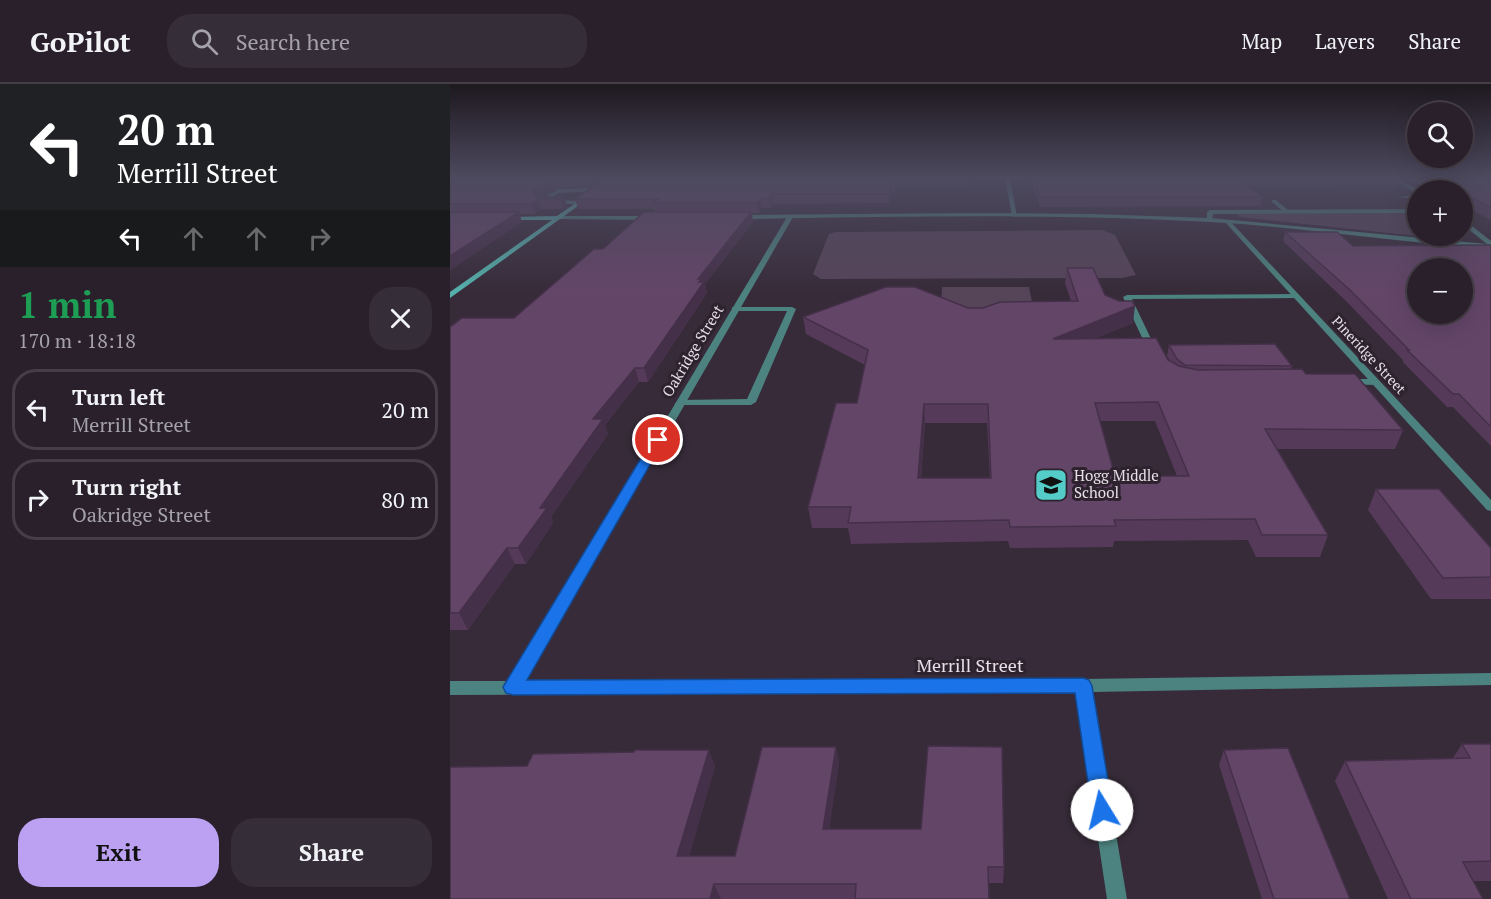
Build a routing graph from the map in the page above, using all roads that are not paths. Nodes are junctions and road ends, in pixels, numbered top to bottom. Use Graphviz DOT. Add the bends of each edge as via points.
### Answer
graph roads {
  1 [pos="561,216"];
  2 [pos="1008,216"];
  3 [pos="1112,216"];
  4 [pos="1210,216"];
  5 [pos="727,217"];
  6 [pos="790,217"];
  7 [pos="499,218"];
  8 [pos="558,218"];
  9 [pos="661,218"];
  10 [pos="1210,220"];
  11 [pos="1227,221"];
  12 [pos="1473,229"];
  13 [pos="1491,245"];
  14 [pos="450,296"];
  15 [pos="1295,296"];
  16 [pos="735,309"];
  17 [pos="1165,364"];
  18 [pos="1336,382"];
  19 [pos="1375,382"];
  20 [pos="680,403"];
  21 [pos="1491,507"];
  22 [pos="1491,680"];
  23 [pos="1083,686"];
  24 [pos="513,687"];
  25 [pos="450,688"];
  26 [pos="1117,899"];
  1 -- 8 [label="main road"];
  2 -- 6 [label="street"];
  3 -- 10 [label="street"];
  4 -- 10 [label="street"];
  5 -- 6 [label="street"];
  6 -- 16 [label="street, Oakridge Street"];
  7 -- 8 [label="main road"];
  8 -- 9 [label="street"];
  8 -- 14 [label="main road"];
  10 -- 11 [label="street"];
  11 -- 13 [label="street" via="1402,240"];
  11 -- 15 [label="street, Pineridge Street"];
  12 -- 13 [label="street"];
  15 -- 17 [label="street" via="1127,297 1150,346"];
  15 -- 19 [label="street, Pineridge Street"];
  16 -- 20 [label="street, Oakridge Street"];
  16 -- 20 [label="street" via="792,309 751,402"];
  18 -- 19 [label="street"];
  19 -- 21 [label="street, Pineridge Street"];
  20 -- 24 [label="street, Oakridge Street"];
  22 -- 23 [label="street, Merrill Street"];
  23 -- 24 [label="street, Merrill Street"];
  23 -- 26 [label="street"];
  24 -- 25 [label="street, Merrill Street"];
}
